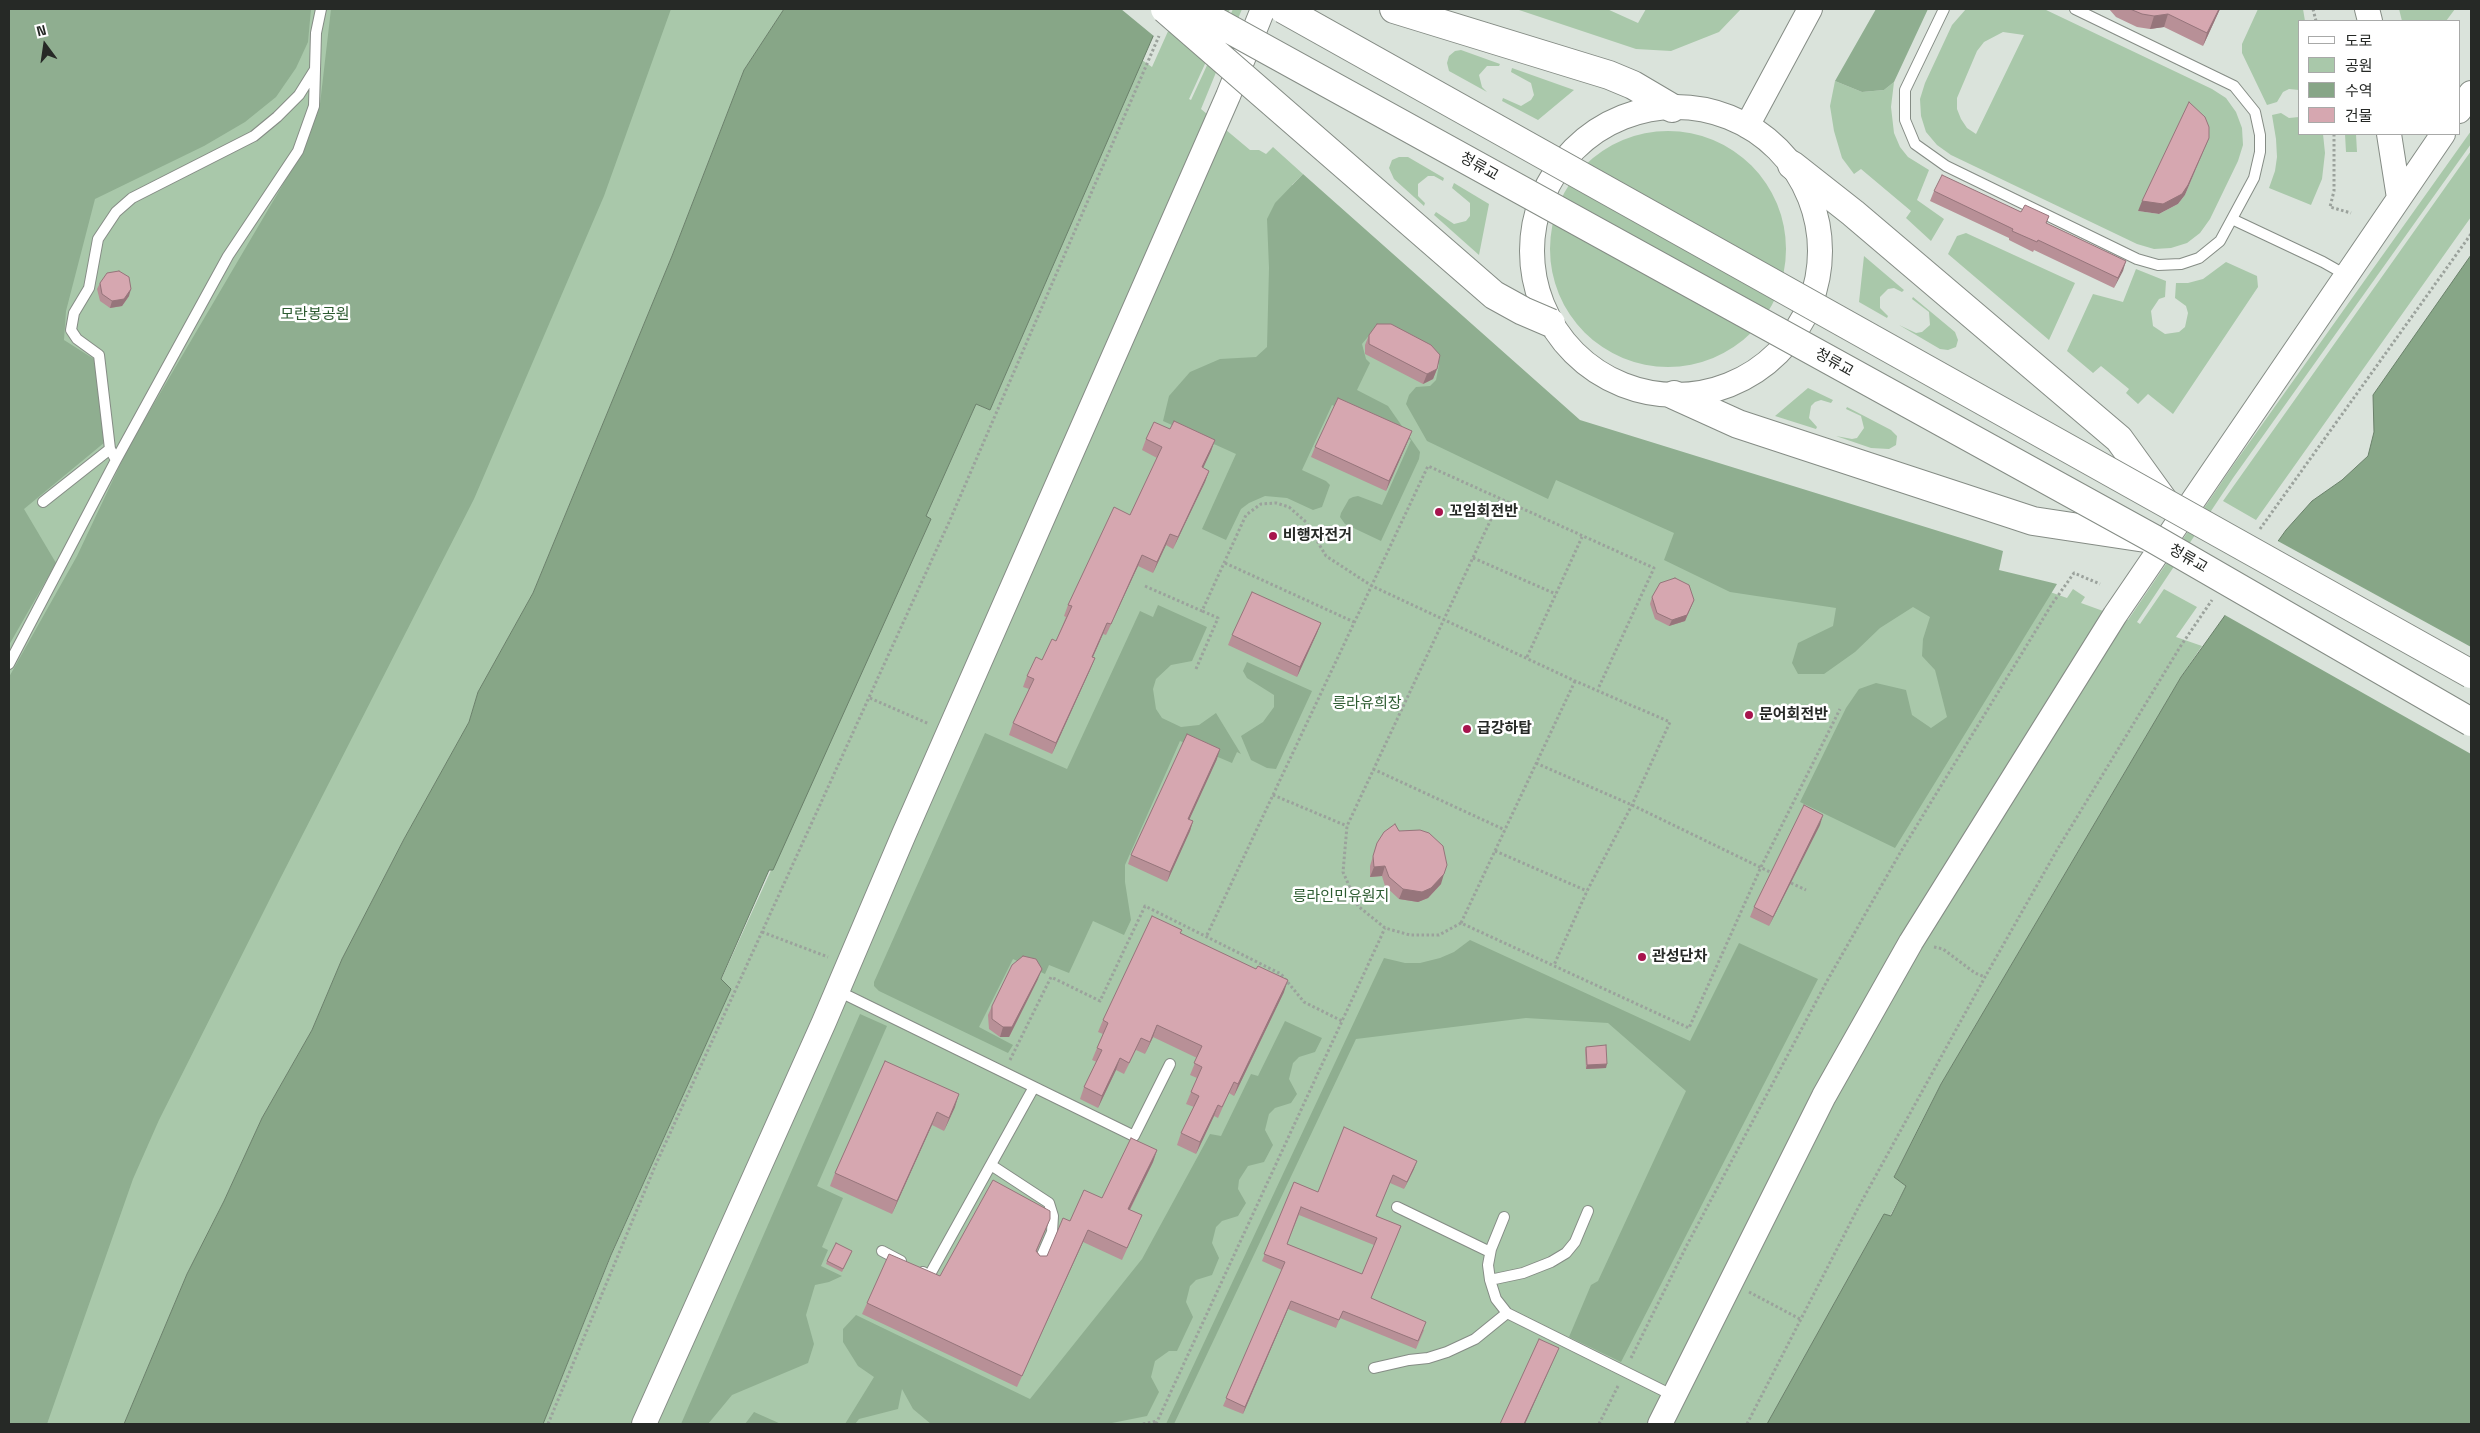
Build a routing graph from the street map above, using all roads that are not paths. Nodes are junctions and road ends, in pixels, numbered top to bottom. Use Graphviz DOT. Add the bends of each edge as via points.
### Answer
graph roads {
  1 [pos="321,9"];
  2 [pos="1193,9"];
  3 [pos="1263,9"];
  4 [pos="1283,9"];
  5 [pos="1394,9"];
  6 [pos="1810,9"];
  7 [pos="1944,9"];
  8 [pos="2075,9"];
  9 [pos="1163,20"];
  10 [pos="316,69"];
  11 [pos="2471,93"];
  12 [pos="1672,108"];
  13 [pos="2460,110"];
  14 [pos="1748,126"];
  15 [pos="2389,135"];
  16 [pos="2442,135"];
  17 [pos="1792,165"];
  18 [pos="2399,198"];
  19 [pos="2234,220"];
  20 [pos="2346,275"];
  21 [pos="1551,323"];
  22 [pos="1674,395"];
  23 [pos="110,449"];
  24 [pos="116,460"];
  25 [pos="2163,500"];
  26 [pos="43,502"];
  27 [pos="2154,539"];
  28 [pos="9,664"];
  29 [pos="2471,674"];
  30 [pos="2471,722"];
  31 [pos="838,991"];
  32 [pos="1170,1064"];
  33 [pos="1034,1087"];
  34 [pos="991,1165"];
  35 [pos="1396,1206"];
  36 [pos="1588,1211"];
  37 [pos="1504,1217"];
  38 [pos="882,1251"];
  39 [pos="1490,1252"];
  40 [pos="1039,1262"];
  41 [pos="1490,1280"];
  42 [pos="1507,1313"];
  43 [pos="1374,1368"];
  44 [pos="1674,1396"];
  45 [pos="644,1424"];
  46 [pos="1660,1424"];
  1 -- 10 [label="lane" via="316,33"];
  2 -- 27 [label="main road, 청류교, bridge"];
  3 -- 31 [label="street"];
  4 -- 25 [label="main road, bridge"];
  5 -- 12 [label="main road" via="1609,75"];
  6 -- 14 [label="street"];
  7 -- 19 [label="lane" via="1910,76 1904,103 1909,133 1915,144 1926,153 1946,166 2137,259 2158,265 2180,264 2199,258 2220,241"];
  8 -- 19 [label="lane" via="2234,86 2255,112 2260,152 2254,178"];
  9 -- 21 [label="main road, bridge" via="1494,295"];
  10 -- 23 [label="lane" via="299,94 254,136 132,198 116,212 98,239 89,288 74,313 71,330 77,339 99,355"];
  10 -- 24 [label="lane" via="314,106 298,151 228,256"];
  11 -- 13 [label="street"];
  12 -- 14 [label="street" via="1717,113"];
  12 -- 21 [label="street, bridge" via="1629,115 1598,131 1576,148 1550,182 1535,221 1532,249 1536,284"];
  14 -- 17 [label="street"];
  15 -- 18 [label="street"];
  16 -- 18 [label="street"];
  17 -- 22 [label="street, bridge" via="1812,203 1819,231 1819,275 1805,316 1779,352 1744,378 1717,389"];
  17 -- 25 [label="main road" via="2119,439"];
  18 -- 20 [label="street"];
  19 -- 20 [label="lane"];
  20 -- 44 [label="street" via="2115,616 1911,942 1824,1096"];
  21 -- 22 [label="street" via="1568,347 1603,375 1644,392"];
  22 -- 27 [label="main road" via="1738,424 2033,521"];
  23 -- 24 [label="lane"];
  23 -- 26 [label="lane"];
  24 -- 28 [label="lane"];
  25 -- 29 [label="main road, bridge"];
  27 -- 30 [label="main road, 청류교, bridge"];
  31 -- 33 [label="lane"];
  31 -- 45 [label="street"];
  32 -- 33 [label="lane" via="1134,1136"];
  33 -- 34 [label="lane"];
  34 -- 38 [label="lane" via="930,1276"];
  34 -- 40 [label="lane" via="1049,1203 1053,1216 1052,1232"];
  35 -- 39 [label="lane"];
  36 -- 41 [label="lane" via="1576,1242 1566,1254 1523,1273"];
  37 -- 39 [label="lane"];
  39 -- 41 [label="lane"];
  41 -- 42 [label="lane" via="1496,1299"];
  42 -- 43 [label="lane" via="1474,1339 1447,1352"];
  42 -- 44 [label="lane"];
  44 -- 46 [label="street"];
}
